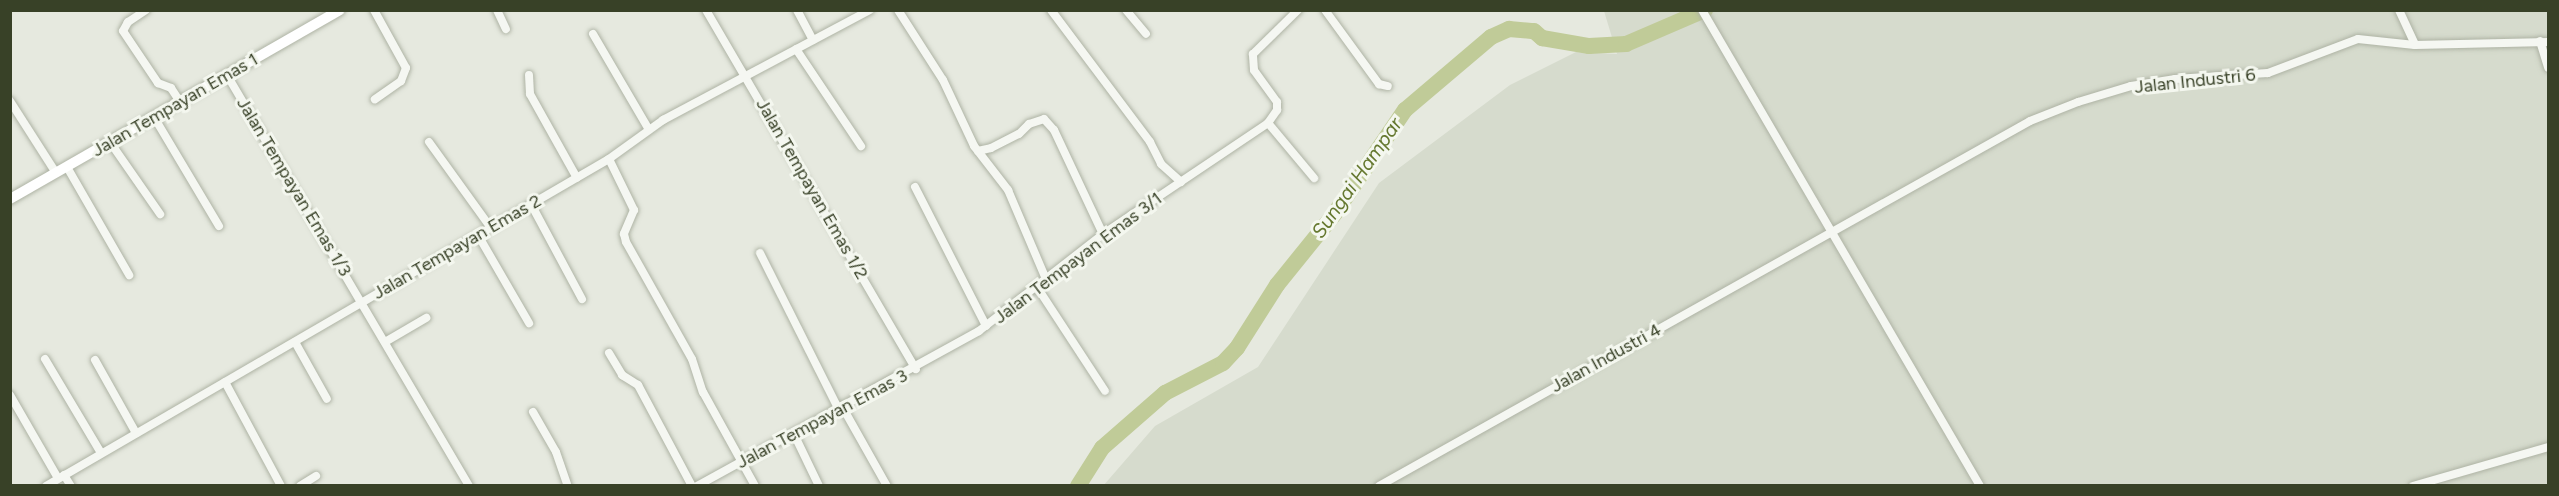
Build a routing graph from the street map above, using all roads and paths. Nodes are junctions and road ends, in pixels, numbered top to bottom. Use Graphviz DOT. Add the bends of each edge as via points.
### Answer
graph roads {
  1 [pos="146,10"];
  2 [pos="340,10"];
  3 [pos="374,10"];
  4 [pos="497,10"];
  5 [pos="706,10"];
  6 [pos="797,10"];
  7 [pos="898,10"];
  8 [pos="1051,10"];
  9 [pos="1126,10"];
  10 [pos="1298,10"];
  11 [pos="1325,10"];
  12 [pos="1702,10"];
  13 [pos="2399,10"];
  14 [pos="866,11"];
  15 [pos="506,29"];
  16 [pos="593,34"];
  17 [pos="1146,34"];
  18 [pos="813,40"];
  19 [pos="2544,41"];
  20 [pos="2415,45"];
  21 [pos="796,50"];
  22 [pos="2548,68"];
  23 [pos="227,75"];
  24 [pos="529,75"];
  25 [pos="746,76"];
  26 [pos="1388,86"];
  27 [pos="375,99"];
  28 [pos="10,101"];
  29 [pos="180,102"];
  30 [pos="154,117"];
  31 [pos="1268,123"];
  32 [pos="649,130"];
  33 [pos="110,142"];
  34 [pos="429,142"];
  35 [pos="861,146"];
  36 [pos="978,151"];
  37 [pos="609,159"];
  38 [pos="67,167"];
  39 [pos="56,173"];
  40 [pos="577,178"];
  41 [pos="1314,178"];
  42 [pos="1181,182"];
  43 [pos="915,187"];
  44 [pos="12,196"];
  45 [pos="531,204"];
  46 [pos="160,214"];
  47 [pos="219,226"];
  48 [pos="491,228"];
  49 [pos="1833,231"];
  50 [pos="1103,234"];
  51 [pos="478,235"];
  52 [pos="760,253"];
  53 [pos="129,275"];
  54 [pos="1046,279"];
  55 [pos="1037,287"];
  56 [pos="582,299"];
  57 [pos="362,303"];
  58 [pos="426,318"];
  59 [pos="529,323"];
  60 [pos="986,326"];
  61 [pos="295,342"];
  62 [pos="385,342"];
  63 [pos="609,353"];
  64 [pos="45,358"];
  65 [pos="94,360"];
  66 [pos="916,369"];
  67 [pos="225,382"];
  68 [pos="1105,391"];
  69 [pos="10,395"];
  70 [pos="327,399"];
  71 [pos="841,409"];
  72 [pos="532,412"];
  73 [pos="136,433"];
  74 [pos="794,434"];
  75 [pos="2548,447"];
  76 [pos="101,453"];
  77 [pos="743,462"];
  78 [pos="61,476"];
  79 [pos="316,476"];
  80 [pos="45,486"];
  81 [pos="71,486"];
  82 [pos="281,486"];
  83 [pos="300,486"];
  84 [pos="470,486"];
  85 [pos="568,486"];
  86 [pos="692,486"];
  87 [pos="697,486"];
  88 [pos="755,486"];
  89 [pos="819,486"];
  90 [pos="887,486"];
  91 [pos="1379,486"];
  92 [pos="1980,486"];
  93 [pos="2413,486"];
  1 -- 29 [label="street" via="128,22 123,31 158,83 170,86"];
  2 -- 23 [label="street, Jalan Tempayan Emas 1"];
  3 -- 27 [label="street" via="406,68 401,81"];
  4 -- 15 [label="street"];
  5 -- 25 [label="street, Jalan Tempayan Emas 1/2"];
  6 -- 18 [label="street"];
  7 -- 36 [label="street" via="943,80"];
  8 -- 42 [label="street" via="1149,142 1161,164"];
  9 -- 17 [label="street"];
  10 -- 31 [label="street" via="1252,54 1254,70 1277,102"];
  11 -- 26 [label="street" via="1379,84"];
  12 -- 49 [label="street"];
  13 -- 20 [label="street"];
  14 -- 18 [label="street, Jalan Tempayan Emas 2"];
  16 -- 32 [label="street"];
  18 -- 21 [label="street, Jalan Tempayan Emas 2"];
  19 -- 20 [label="street, Jalan Industri 6"];
  19 -- 22 [label="street"];
  20 -- 49 [label="street, Jalan Industri 6" via="2358,39 2268,73 2175,79 2102,95 2030,121"];
  21 -- 25 [label="street, Jalan Tempayan Emas 2"];
  21 -- 35 [label="street"];
  23 -- 29 [label="street, Jalan Tempayan Emas 1"];
  23 -- 57 [label="street, Jalan Tempayan Emas 1/3"];
  24 -- 40 [label="street" via="530,94"];
  25 -- 32 [label="street, Jalan Tempayan Emas 2"];
  25 -- 66 [label="street, Jalan Tempayan Emas 1/2"];
  28 -- 39 [label="street"];
  29 -- 30 [label="street, Jalan Tempayan Emas 1"];
  30 -- 33 [label="street, Jalan Tempayan Emas 1"];
  30 -- 47 [label="street"];
  31 -- 41 [label="street"];
  31 -- 42 [label="street, Jalan Tempayan Emas 3/1"];
  32 -- 37 [label="street, Jalan Tempayan Emas 2"];
  33 -- 38 [label="street, Jalan Tempayan Emas 1"];
  33 -- 46 [label="street"];
  34 -- 48 [label="street"];
  36 -- 50 [label="street" via="1044,119 1054,130"];
  36 -- 54 [label="street" via="1008,190"];
  37 -- 40 [label="street, Jalan Tempayan Emas 2"];
  37 -- 77 [label="street" via="634,210 624,234 626,242 692,359 704,392"];
  38 -- 39 [label="street, Jalan Tempayan Emas 1"];
  38 -- 53 [label="street"];
  39 -- 44 [label="street, Jalan Tempayan Emas 1"];
  40 -- 45 [label="street, Jalan Tempayan Emas 2"];
  42 -- 50 [label="street, Jalan Tempayan Emas 3/1"];
  43 -- 60 [label="street"];
  45 -- 48 [label="street, Jalan Tempayan Emas 2"];
  45 -- 56 [label="street"];
  48 -- 51 [label="street, Jalan Tempayan Emas 2"];
  49 -- 91 [label="street, Jalan Industri 4"];
  49 -- 92 [label="street"];
  50 -- 54 [label="street, Jalan Tempayan Emas 3/1"];
  51 -- 57 [label="street, Jalan Tempayan Emas 2"];
  51 -- 59 [label="street"];
  52 -- 71 [label="street"];
  54 -- 55 [label="street, Jalan Tempayan Emas 3/1"];
  55 -- 60 [label="street, Jalan Tempayan Emas 3/1"];
  55 -- 68 [label="street"];
  57 -- 61 [label="street, Jalan Tempayan Emas 2"];
  57 -- 62 [label="street, Jalan Tempayan Emas 1/3"];
  58 -- 62 [label="street"];
  60 -- 66 [label="street, Jalan Tempayan Emas 3/1"];
  61 -- 67 [label="street, Jalan Tempayan Emas 2"];
  61 -- 70 [label="street"];
  62 -- 84 [label="street, Jalan Tempayan Emas 1/3"];
  63 -- 86 [label="street" via="622,375 638,386"];
  64 -- 76 [label="street"];
  65 -- 73 [label="street"];
  66 -- 71 [label="street, Jalan Tempayan Emas 3"];
  67 -- 73 [label="street, Jalan Tempayan Emas 2"];
  67 -- 82 [label="street"];
  69 -- 78 [label="street"];
  71 -- 74 [label="street, Jalan Tempayan Emas 3"];
  71 -- 90 [label="street"];
  72 -- 85 [label="street" via="556,452"];
  73 -- 76 [label="street, Jalan Tempayan Emas 2"];
  74 -- 77 [label="street, Jalan Tempayan Emas 3"];
  74 -- 89 [label="street"];
  75 -- 93 [label="street"];
  76 -- 78 [label="street, Jalan Tempayan Emas 2"];
  77 -- 87 [label="street, Jalan Tempayan Emas 3"];
  77 -- 88 [label="street"];
  78 -- 80 [label="street, Jalan Tempayan Emas 2"];
  78 -- 81 [label="street"];
  79 -- 83 [label="street"];
}
